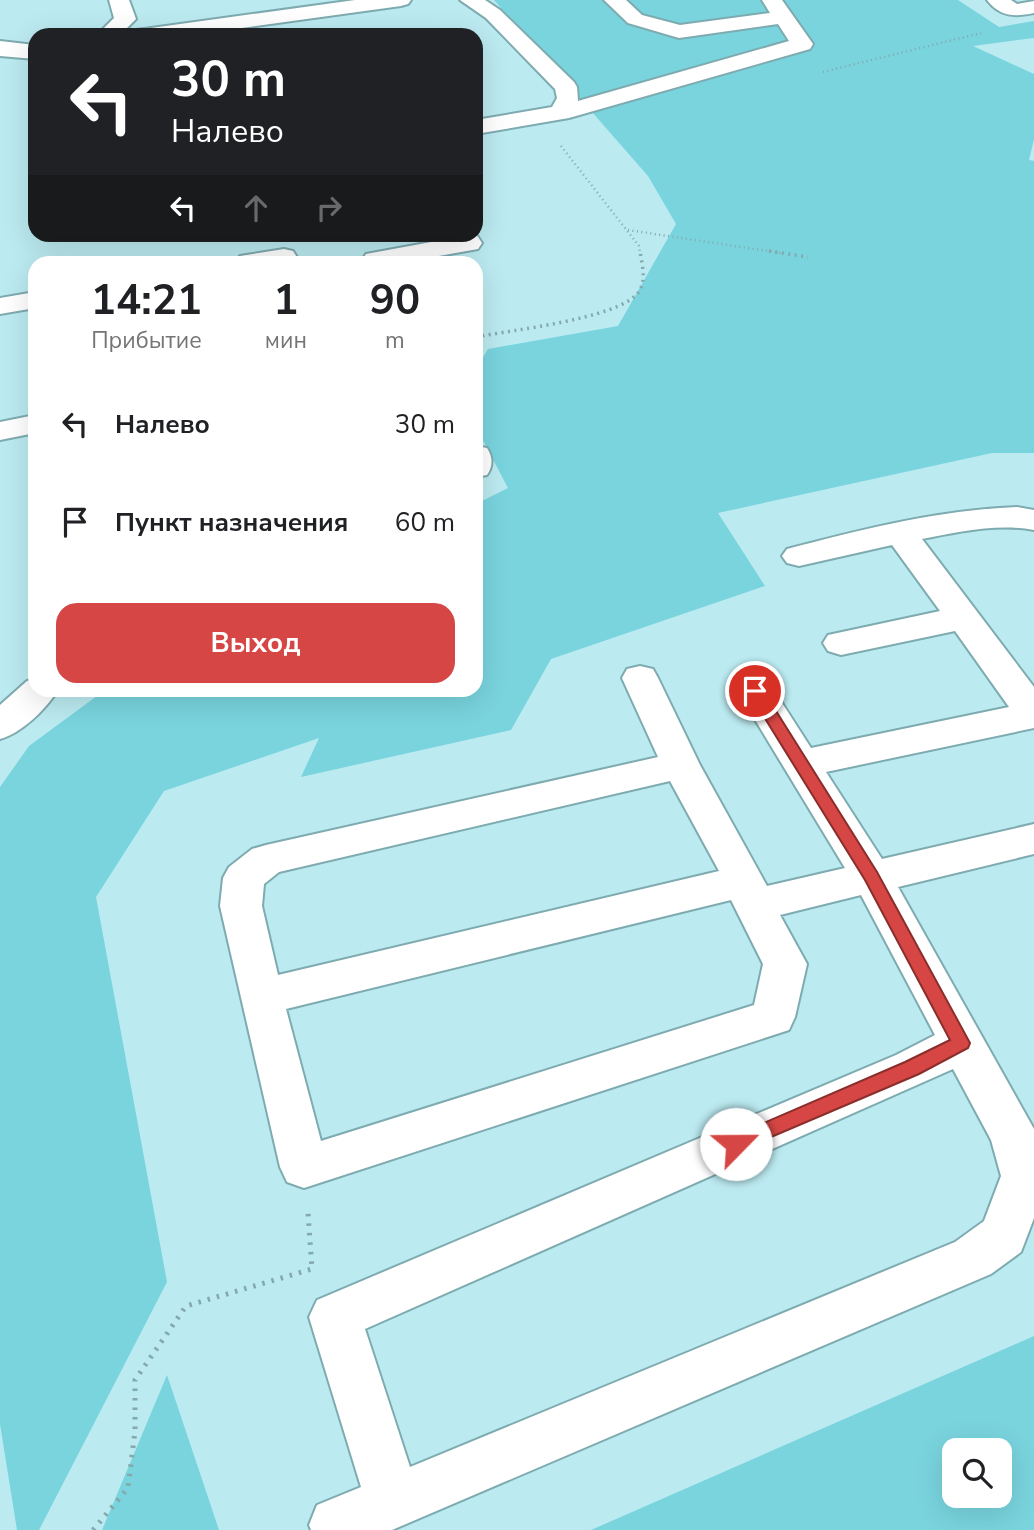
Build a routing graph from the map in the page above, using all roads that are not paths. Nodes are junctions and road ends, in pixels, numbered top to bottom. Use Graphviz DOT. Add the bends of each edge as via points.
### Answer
graph roads {
  1 [pos="119,0"];
  2 [pos="401,0"];
  3 [pos="471,0"];
  4 [pos="614,0"];
  5 [pos="997,0"];
  6 [pos="1034,7"];
  7 [pos="778,9"];
  8 [pos="115,28"];
  9 [pos="195,28"];
  10 [pos="0,48"];
  11 [pos="28,52"];
  12 [pos="561,113"];
  13 [pos="483,126"];
  14 [pos="555,138"];
  15 [pos="468,242"];
  16 [pos="397,256"];
  17 [pos="28,301"];
  18 [pos="0,306"];
  19 [pos="28,425"];
  20 [pos="0,431"];
  21 [pos="1034,520"];
  22 [pos="900,532"];
  23 [pos="799,556"];
  24 [pos="963,618"];
  25 [pos="841,643"];
  26 [pos="640,678"];
  27 [pos="755,691"];
  28 [pos="32,697"];
  29 [pos="1034,715"];
  30 [pos="0,726"];
  31 [pos="801,764"];
  32 [pos="681,765"];
  33 [pos="1034,839"];
  34 [pos="871,876"];
  35 [pos="749,893"];
  36 [pos="261,997"];
  37 [pos="961,1043"];
  38 [pos="393,1500"];
  39 [pos="337,1525"];
  1 -- 8 [label="lane" via="125,19"];
  2 -- 9 [label="lane"];
  3 -- 12 [label="lane" via="492,14 566,87 568,98"];
  4 -- 7 [label="lane" via="635,19 678,32"];
  5 -- 6 [label="lane" via="1014,11"];
  7 -- 12 [label="lane" via="802,44"];
  10 -- 11 [label="lane"];
  12 -- 13 [label="lane"];
  12 -- 14 [label="lane" via="572,127"];
  15 -- 16 [label="lane"];
  17 -- 18 [label="lane"];
  19 -- 20 [label="lane"];
  21 -- 22 [label="lane" via="1014,516"];
  22 -- 23 [label="lane"];
  22 -- 24 [label="lane"];
  24 -- 25 [label="lane"];
  24 -- 29 [label="lane"];
  26 -- 32 [label="lane"];
  27 -- 31 [label="lane"];
  28 -- 30 [label="lane"];
  29 -- 31 [label="lane"];
  31 -- 34 [label="lane"];
  32 -- 35 [label="lane"];
  32 -- 36 [label="lane" via="266,860 244,878 241,906"];
  33 -- 34 [label="lane"];
  34 -- 35 [label="lane"];
  34 -- 37 [label="lane"];
  35 -- 36 [label="lane"];
  35 -- 36 [label="lane" via="785,964 773,1017 304,1167"];
  37 -- 38 [label="lane" via="899,1074 335,1317"];
  37 -- 38 [label="lane" via="1014,1137 1025,1176 1003,1236 972,1258"];
  38 -- 39 [label="lane"];
}
